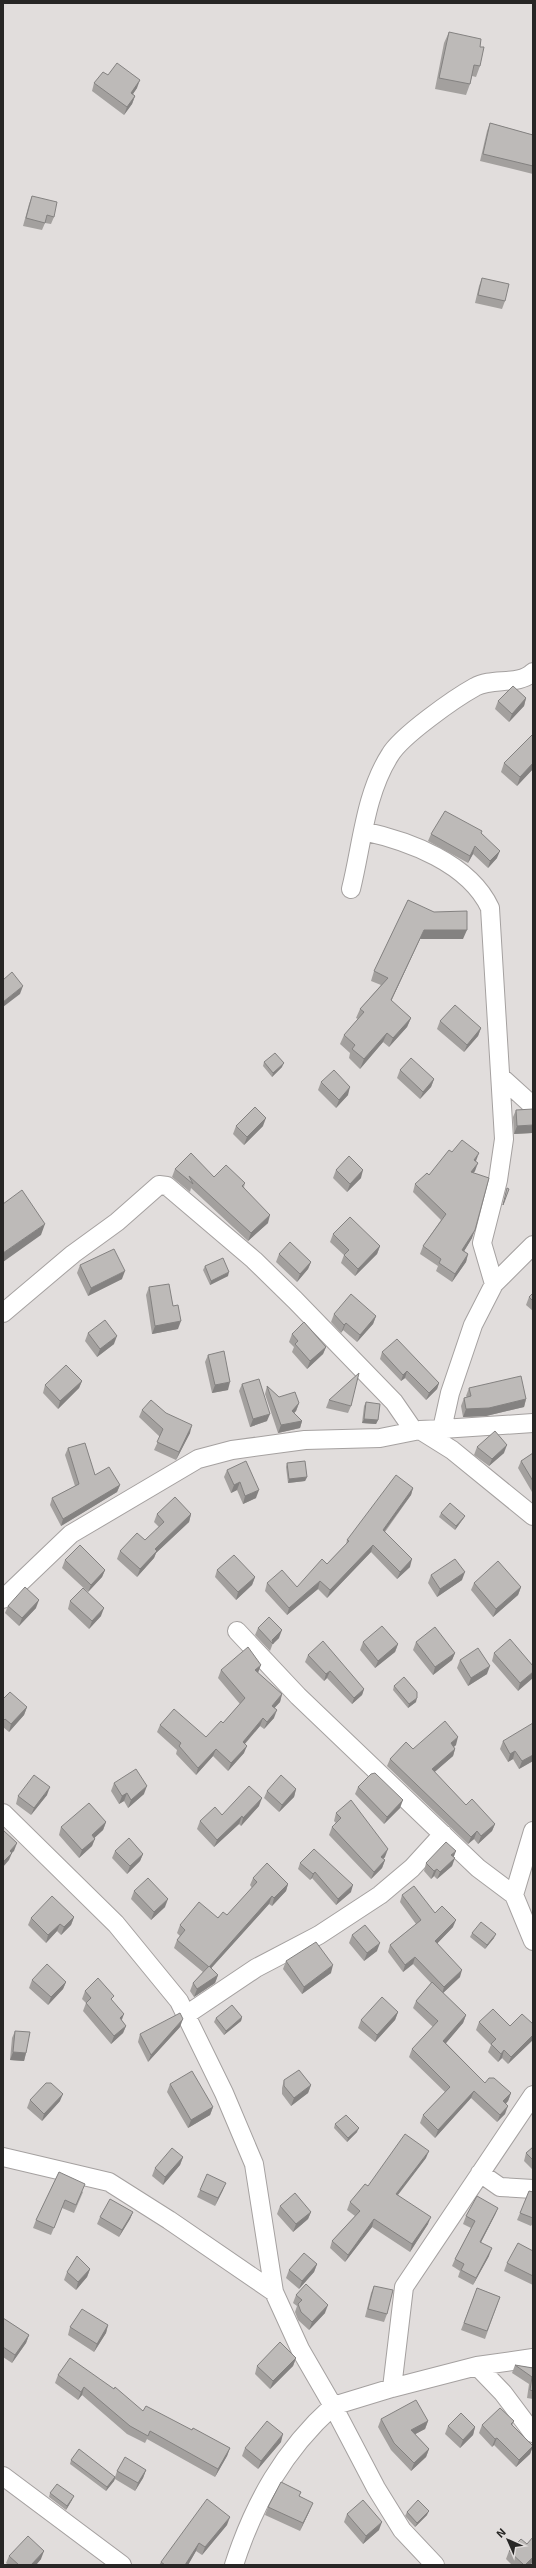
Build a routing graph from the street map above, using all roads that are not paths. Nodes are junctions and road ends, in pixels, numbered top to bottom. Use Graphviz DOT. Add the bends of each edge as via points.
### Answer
graph roads {
  1 [pos="533,672"];
  2 [pos="363,832"];
  3 [pos="351,889"];
  4 [pos="501,1077"];
  5 [pos="533,1106"];
  6 [pos="533,1245"];
  7 [pos="494,1284"];
  8 [pos="3,1313"];
  9 [pos="533,1423"];
  10 [pos="442,1430"];
  11 [pos="417,1431"];
  12 [pos="533,1516"];
  13 [pos="3,1599"];
  14 [pos="237,1631"];
  15 [pos="5,1819"];
  16 [pos="533,1831"];
  17 [pos="443,1834"];
  18 [pos="514,1895"];
  19 [pos="533,1941"];
  20 [pos="186,2015"];
  21 [pos="533,2095"];
  22 [pos="3,2157"];
  23 [pos="480,2173"];
  24 [pos="533,2190"];
  25 [pos="274,2292"];
  26 [pos="533,2358"];
  27 [pos="477,2366"];
  28 [pos="392,2388"];
  29 [pos="333,2406"];
  30 [pos="533,2432"];
  31 [pos="3,2476"];
  32 [pos="122,2565"];
  33 [pos="234,2565"];
  34 [pos="435,2565"];
  1 -- 2 [label="street" via="529,677 497,680 476,686 412,732 390,754 373,790"];
  2 -- 3 [label="street"];
  2 -- 4 [label="street" via="396,838 432,854 469,879 486,899 490,908"];
  4 -- 5 [label="street"];
  4 -- 7 [label="street" via="504,1138 498,1180 482,1243"];
  6 -- 7 [label="street"];
  7 -- 10 [label="street" via="473,1325 450,1393"];
  8 -- 11 [label="street" via="73,1254 118,1222 159,1185 167,1186 254,1260 295,1300 394,1402"];
  9 -- 10 [label="street"];
  10 -- 11 [label="street"];
  11 -- 12 [label="street" via="464,1459"];
  11 -- 13 [label="street" via="380,1438 298,1441 232,1450 198,1459 71,1534"];
  14 -- 17 [label="street" via="298,1696"];
  15 -- 20 [label="street" via="53,1860 116,1924 179,2001"];
  16 -- 18 [label="street"];
  17 -- 18 [label="street" via="478,1868"];
  17 -- 20 [label="street" via="412,1868 380,1895 319,1935 256,1968"];
  18 -- 19 [label="street"];
  20 -- 25 [label="street" via="224,2093 254,2164"];
  21 -- 23 [label="street"];
  22 -- 25 [label="street" via="109,2182 176,2224"];
  23 -- 24 [label="street" via="500,2187"];
  23 -- 28 [label="street" via="404,2287"];
  25 -- 29 [label="street" via="300,2349"];
  26 -- 27 [label="street"];
  27 -- 28 [label="street"];
  27 -- 30 [label="street" via="503,2393"];
  28 -- 29 [label="street"];
  29 -- 33 [label="street" via="310,2427 274,2475 253,2512"];
  29 -- 34 [label="street" via="376,2488 402,2530"];
  31 -- 32 [label="street"];
}
